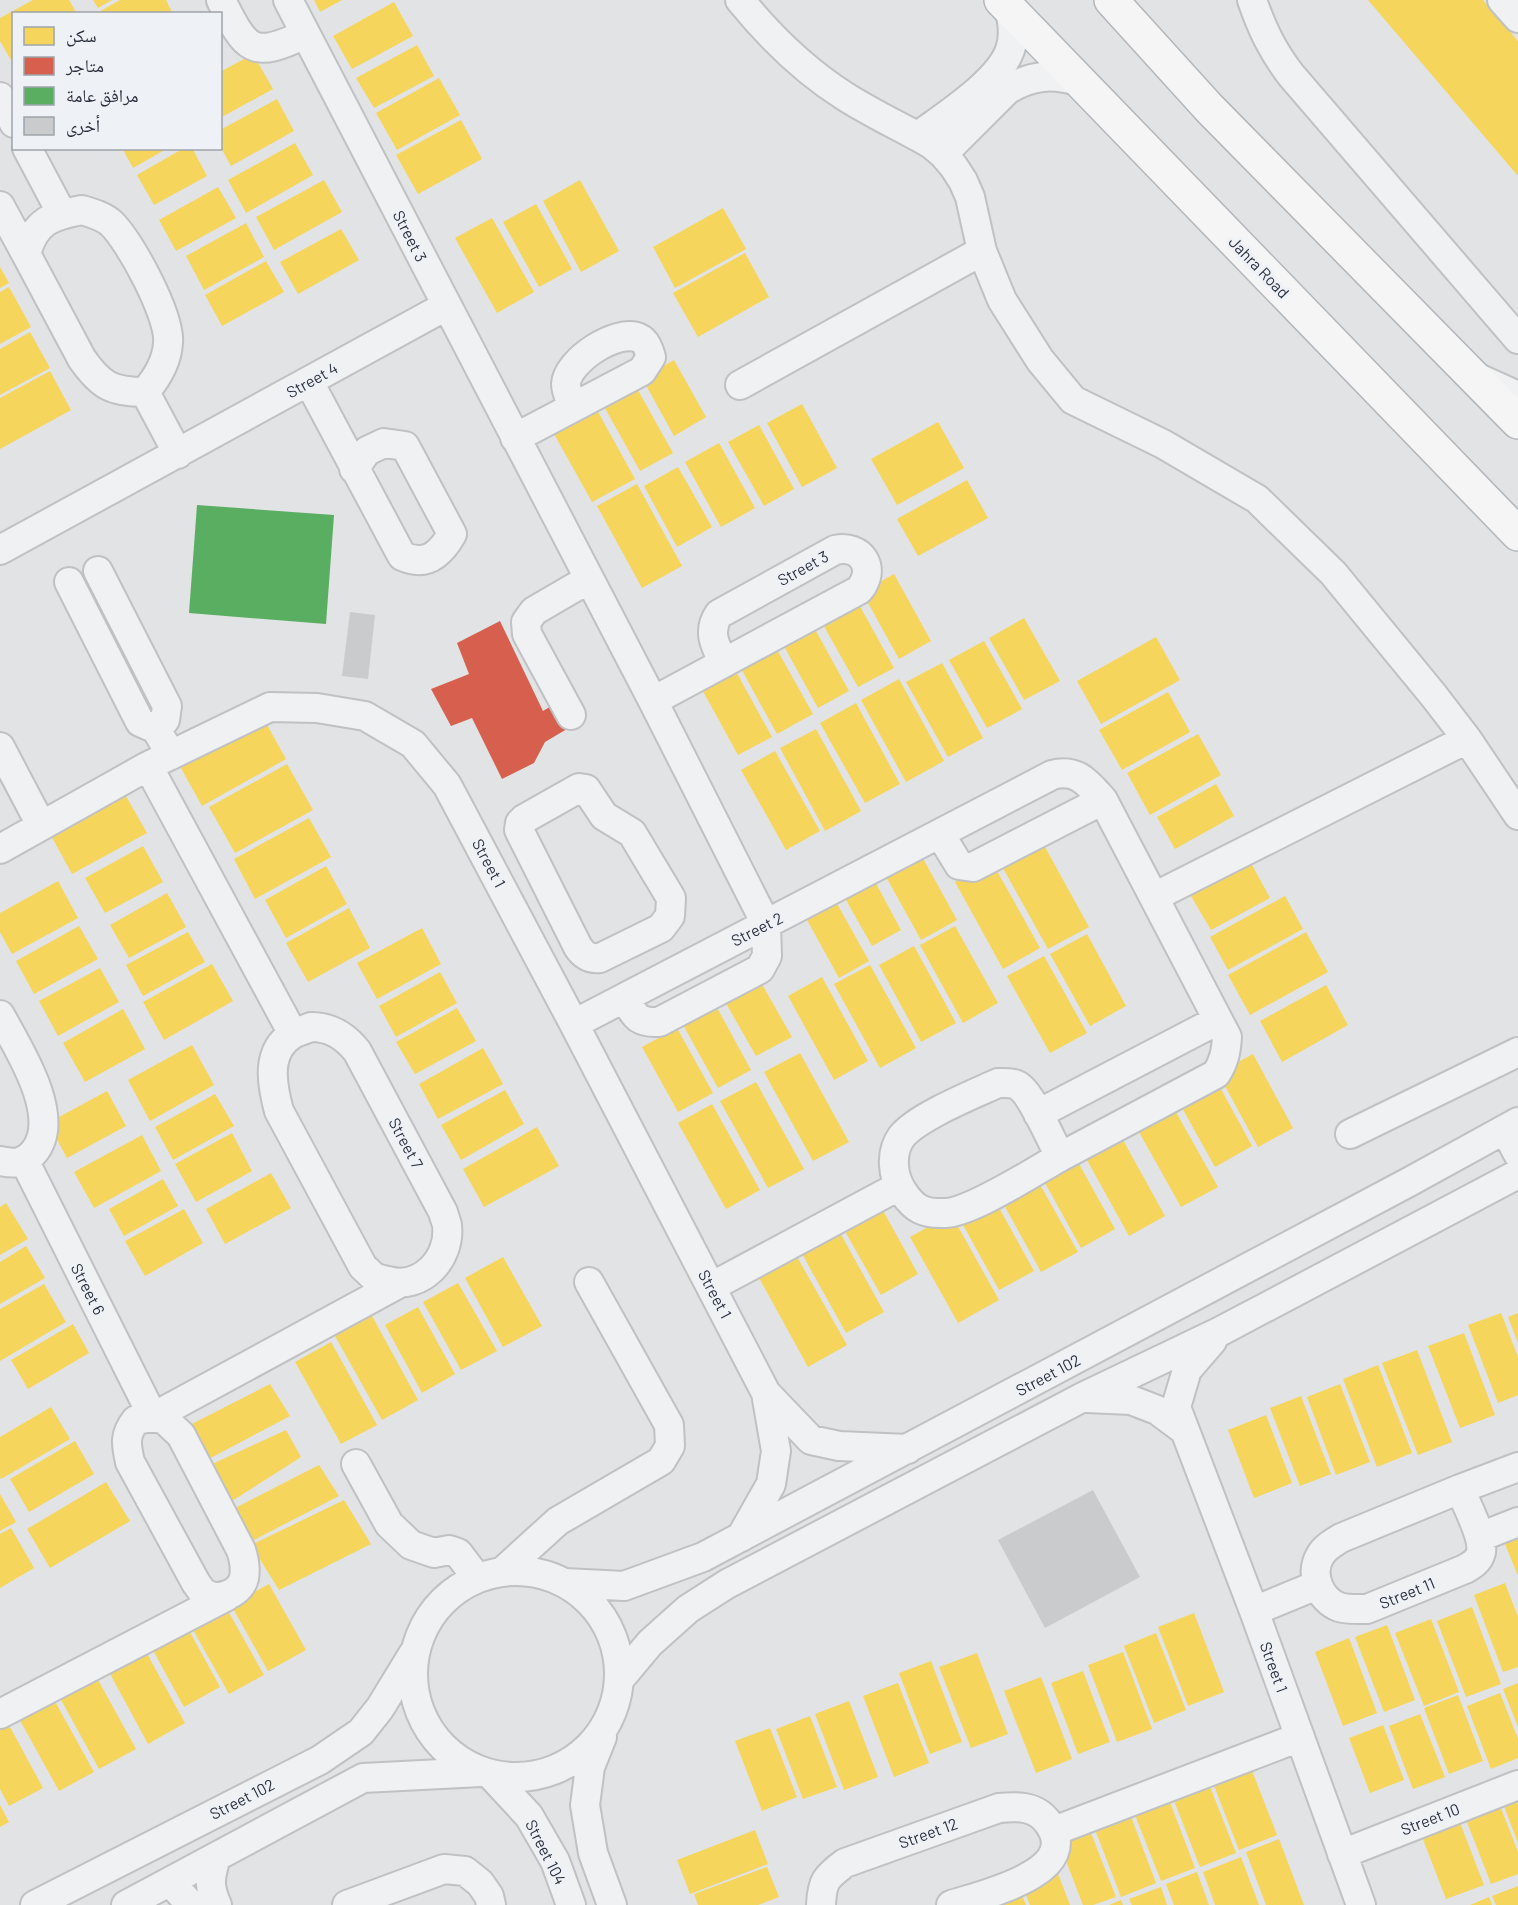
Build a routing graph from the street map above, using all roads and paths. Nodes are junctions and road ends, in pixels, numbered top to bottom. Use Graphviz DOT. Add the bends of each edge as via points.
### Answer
graph roads {
  1 [pos="221,0"];
  2 [pos="288,0"];
  3 [pos="740,0"];
  4 [pos="1111,0"];
  5 [pos="1252,0"];
  6 [pos="1502,0"];
  7 [pos="1005,4"];
  8 [pos="1518,18"];
  9 [pos="305,34"];
  10 [pos="1080,82"];
  11 [pos="0,97"];
  12 [pos="12,119"];
  13 [pos="918,136"];
  14 [pos="28,150"];
  15 [pos="943,153"];
  16 [pos="0,206"];
  17 [pos="62,214"];
  18 [pos="982,250"];
  19 [pos="26,254"];
  20 [pos="446,306"];
  21 [pos="1518,339"];
  22 [pos="1472,376"];
  23 [pos="309,382"];
  24 [pos="740,385"];
  25 [pos="145,392"];
  26 [pos="1518,396"];
  27 [pos="573,406"];
  28 [pos="1518,422"];
  29 [pos="515,438"];
  30 [pos="178,454"];
  31 [pos="354,469"];
  32 [pos="1483,498"];
  33 [pos="1518,534"];
  34 [pos="1518,540"];
  35 [pos="0,550"];
  36 [pos="98,571"];
  37 [pos="589,579"];
  38 [pos="69,582"];
  39 [pos="724,663"];
  40 [pos="653,701"];
  41 [pos="571,715"];
  42 [pos="156,729"];
  43 [pos="1467,739"];
  44 [pos="2,754"];
  45 [pos="160,761"];
  46 [pos="1103,800"];
  47 [pos="1518,815"];
  48 [pos="41,825"];
  49 [pos="940,834"];
  50 [pos="0,849"];
  51 [pos="546,884"];
  52 [pos="1154,897"];
  53 [pos="510,904"];
  54 [pos="766,924"];
  55 [pos="625,998"];
  56 [pos="0,1015"];
  57 [pos="1218,1020"];
  58 [pos="574,1024"];
  59 [pos="293,1034"];
  60 [pos="1518,1052"];
  61 [pos="1038,1114"];
  62 [pos="1350,1134"];
  63 [pos="1513,1135"];
  64 [pos="1060,1157"];
  65 [pos="12,1161"];
  66 [pos="1518,1174"];
  67 [pos="899,1186"];
  68 [pos="589,1282"];
  69 [pos="398,1284"];
  70 [pos="711,1287"];
  71 [pos="1219,1332"];
  72 [pos="766,1393"];
  73 [pos="1083,1397"];
  74 [pos="153,1417"];
  75 [pos="1184,1430"];
  76 [pos="908,1449"];
  77 [pos="356,1464"];
  78 [pos="1518,1467"];
  79 [pos="1460,1489"];
  80 [pos="1518,1522"];
  81 [pos="741,1537"];
  82 [pos="1480,1537"];
  83 [pos="490,1574"];
  84 [pos="565,1583"];
  85 [pos="1317,1584"];
  86 [pos="227,1596"];
  87 [pos="1254,1611"];
  88 [pos="414,1652"];
  89 [pos="619,1680"];
  90 [pos="0,1714"];
  91 [pos="611,1716"];
  92 [pos="1300,1737"];
  93 [pos="486,1774"];
  94 [pos="1518,1785"];
  95 [pos="1054,1831"];
  96 [pos="1342,1854"];
  97 [pos="216,1857"];
  98 [pos="170,1882"];
  99 [pos="35,1905"];
  100 [pos="126,1905"];
  101 [pos="190,1905"];
  102 [pos="217,1905"];
  103 [pos="346,1905"];
  104 [pos="491,1905"];
  105 [pos="571,1905"];
  106 [pos="612,1905"];
  107 [pos="821,1905"];
  108 [pos="951,1905"];
  109 [pos="1361,1905"];
  1 -- 9 [label="street" via="233,24 252,46 271,48"];
  2 -- 9 [label="street, Street 3"];
  3 -- 13 [label="street" via="813,73 845,96"];
  4 -- 22 [label="highway" via="1209,108"];
  5 -- 21 [label="street" via="1261,27 1291,75"];
  6 -- 8 [label="street"];
  7 -- 10 [label="highway, Jahra Road"];
  7 -- 13 [label="street" via="1013,36 1000,68 982,87"];
  9 -- 20 [label="street, Street 3"];
  10 -- 15 [label="street" via="1042,76 1018,83"];
  10 -- 32 [label="highway, Jahra Road"];
  11 -- 12 [label="street"];
  13 -- 15 [label="street"];
  14 -- 17 [label="street"];
  15 -- 18 [label="street" via="967,189"];
  16 -- 19 [label="street"];
  17 -- 19 [label="street" via="40,227 31,237"];
  17 -- 25 [label="street" via="82,210 110,222 160,304 169,342 156,380"];
  18 -- 24 [label="street"];
  18 -- 43 [label="street" via="1002,300 1040,360 1073,400 1163,444 1257,499 1333,573"];
  19 -- 25 [label="street" via="91,373 113,389"];
  20 -- 23 [label="street, Street 4"];
  20 -- 29 [label="street, Street 3"];
  22 -- 26 [label="street"];
  22 -- 28 [label="highway"];
  23 -- 30 [label="street, Street 4"];
  23 -- 31 [label="street"];
  25 -- 30 [label="street"];
  27 -- 29 [label="street"];
  29 -- 37 [label="street, Street 3"];
  30 -- 35 [label="street, Street 4"];
  32 -- 33 [label="highway, Jahra Road"];
  32 -- 34 [label="highway"];
  36 -- 42 [label="street" via="167,706 165,720"];
  37 -- 40 [label="street, Street 3"];
  37 -- 41 [label="street" via="534,611 526,622 527,634"];
  38 -- 42 [label="street" via="140,722"];
  39 -- 39 [label="street, Street 3" via="859,590 867,576 862,557 850,549 835,550 719,614 714,621 713,642"];
  39 -- 40 [label="street, Street 3"];
  40 -- 54 [label="street, Street 3"];
  42 -- 45 [label="street"];
  43 -- 47 [label="street"];
  43 -- 52 [label="street"];
  44 -- 48 [label="street"];
  45 -- 48 [label="street, Street 1"];
  45 -- 53 [label="street, Street 1" via="270,707 316,708 365,716 413,744 447,785"];
  45 -- 59 [label="street"];
  46 -- 49 [label="street, Street 2" via="1085,781 1064,772"];
  46 -- 49 [label="street" via="973,867 959,865"];
  46 -- 52 [label="street, Street 2"];
  48 -- 50 [label="street, Street 1"];
  49 -- 54 [label="street, Street 2"];
  51 -- 51 [label="street" via="578,947 590,958 600,958 661,928 672,907 671,898 632,833 608,819 583,788 520,823 521,836"];
  51 -- 53 [label="street"];
  52 -- 57 [label="street, Street 2"];
  53 -- 58 [label="street, Street 1"];
  54 -- 55 [label="street, Street 2"];
  54 -- 55 [label="street" via="767,956 760,969 659,1023 646,1023 635,1016"];
  55 -- 58 [label="street, Street 2"];
  56 -- 65 [label="street, Street 6" via="34,1080 43,1110 38,1147 32,1155"];
  57 -- 61 [label="street"];
  57 -- 64 [label="street, Street 2" via="1227,1044 1216,1074"];
  58 -- 70 [label="street, Street 1"];
  59 -- 69 [label="street" via="283,1042 272,1068 279,1112 363,1267 376,1278"];
  59 -- 69 [label="street, Street 7" via="323,1027 348,1040 442,1212 447,1233 440,1257 423,1277"];
  60 -- 62 [label="street"];
  61 -- 64 [label="street"];
  61 -- 67 [label="street" via="1021,1088 1011,1083 999,1083 940,1110 912,1127 896,1146 894,1172"];
  63 -- 76 [label="street, Street 102"];
  64 -- 67 [label="street, Street 2" via="970,1207 947,1214 923,1212 911,1204"];
  65 -- 74 [label="street, Street 6"];
  66 -- 71 [label="street"];
  67 -- 70 [label="street"];
  68 -- 83 [label="street" via="669,1425 670,1446 661,1461 558,1521"];
  69 -- 74 [label="street, Street 7"];
  70 -- 72 [label="street, Street 1"];
  71 -- 73 [label="street"];
  71 -- 75 [label="street, Street 1" via="1187,1370 1176,1407"];
  72 -- 76 [label="street, Street 1" via="811,1440 839,1446"];
  72 -- 81 [label="street, Street 1" via="776,1451 771,1484"];
  73 -- 75 [label="street" via="1131,1400 1157,1410"];
  73 -- 89 [label="street" via="727,1584 688,1609 650,1643"];
  74 -- 86 [label="street" via="165,1420 181,1435 241,1550 244,1578"];
  74 -- 86 [label="street" via="136,1420 128,1430 130,1462 202,1592"];
  75 -- 87 [label="street, Street 1"];
  76 -- 81 [label="street, Street 102"];
  77 -- 83 [label="street" via="389,1524 411,1545 434,1553 458,1553"];
  78 -- 79 [label="street"];
  79 -- 82 [label="street"];
  79 -- 85 [label="street" via="1341,1538 1320,1556 1315,1569"];
  80 -- 82 [label="street"];
  81 -- 84 [label="street, Street 102" via="703,1557 624,1586"];
  82 -- 85 [label="street, Street 11" via="1481,1553 1471,1566 1367,1608 1350,1610 1336,1606"];
  83 -- 84 [label="street" via="534,1572"];
  83 -- 88 [label="street" via="455,1590 436,1607 422,1628"];
  84 -- 89 [label="street" via="588,1600 606,1624 617,1651"];
  85 -- 87 [label="street"];
  86 -- 90 [label="street"];
  87 -- 92 [label="street, Street 1"];
  88 -- 93 [label="street" via="412,1682 419,1711 433,1737 454,1758"];
  88 -- 99 [label="street, Street 102" via="361,1732 328,1754"];
  89 -- 91 [label="street"];
  91 -- 93 [label="street" via="596,1741 574,1761 548,1773 520,1778"];
  91 -- 106 [label="street" via="590,1767 585,1805 593,1853"];
  92 -- 95 [label="street"];
  92 -- 96 [label="street, Street 1"];
  93 -- 97 [label="street" via="363,1778"];
  93 -- 105 [label="street, Street 104" via="529,1816 555,1862"];
  94 -- 96 [label="street, Street 10"];
  95 -- 107 [label="street, Street 12" via="1033,1809 999,1808 844,1863 821,1888"];
  95 -- 108 [label="street" via="1056,1846 1039,1872"];
  96 -- 109 [label="street, Street 1"];
  97 -- 98 [label="street"];
  97 -- 102 [label="street" via="211,1891"];
  98 -- 100 [label="street"];
  98 -- 101 [label="street"];
  103 -- 104 [label="street" via="444,1869 465,1871 480,1883"];
}
